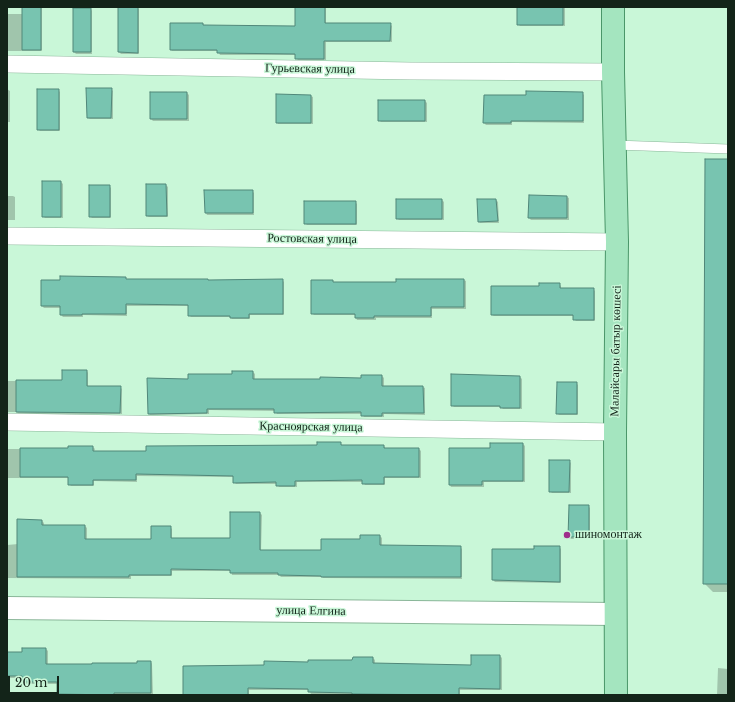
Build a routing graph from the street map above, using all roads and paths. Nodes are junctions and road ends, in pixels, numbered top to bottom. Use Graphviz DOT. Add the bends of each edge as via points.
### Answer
graph roads {
  1 [pos="614,7"];
  2 [pos="7,64"];
  3 [pos="613,72"];
  4 [pos="615,145"];
  5 [pos="728,149"];
  6 [pos="7,236"];
  7 [pos="617,242"];
  8 [pos="7,422"];
  9 [pos="615,432"];
  10 [pos="7,608"];
  11 [pos="615,614"];
  12 [pos="616,695"];
  1 -- 3 [label="main road, Малайсары батыр көшесі"];
  2 -- 3 [label="street, Гурьевская улица"];
  3 -- 4 [label="main road, Малайсары батыр көшесі"];
  4 -- 5 [label="lane"];
  4 -- 7 [label="main road, Малайсары батыр көшесі"];
  6 -- 7 [label="street, Ростовская улица"];
  7 -- 9 [label="main road, Малайсары батыр көшесі"];
  8 -- 9 [label="street, Красноярская улица"];
  9 -- 11 [label="main road, Малайсары батыр көшесі"];
  10 -- 11 [label="street, улица Елгина"];
  11 -- 12 [label="main road, Малайсары батыр көшесі"];
}
